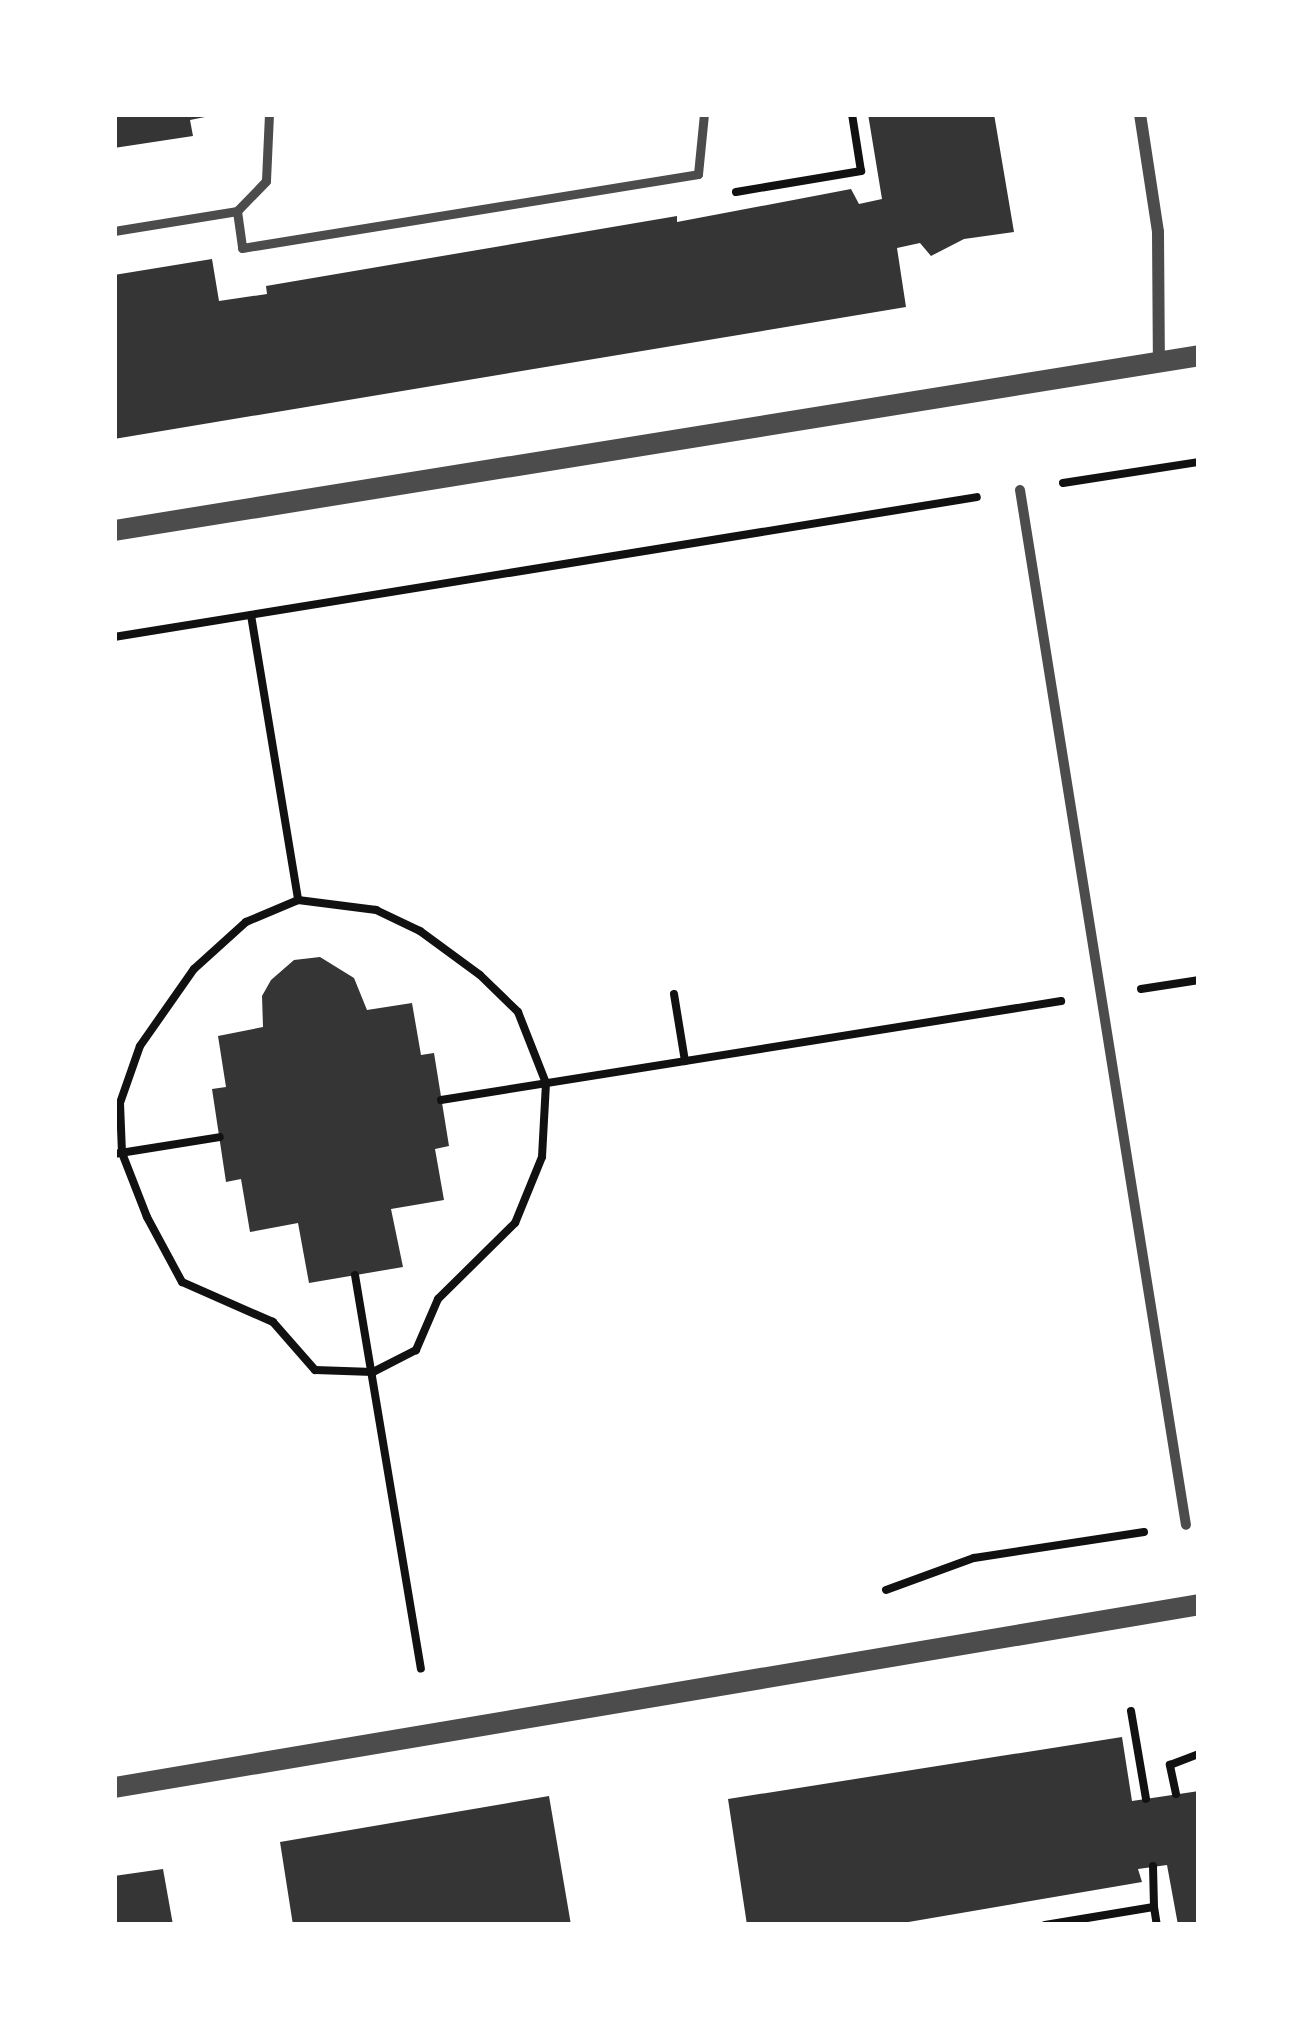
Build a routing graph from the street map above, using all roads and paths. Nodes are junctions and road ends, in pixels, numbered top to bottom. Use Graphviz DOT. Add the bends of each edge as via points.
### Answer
graph roads {
  1 [pos="268,114"];
  2 [pos="704,114"];
  3 [pos="1140,114"];
  4 [pos="237,211"];
  5 [pos="114,231"];
  6 [pos="1199,355"];
  7 [pos="1159,362"];
  8 [pos="1199,462"];
  9 [pos="1020,490"];
  10 [pos="114,530"];
  11 [pos="251,615"];
  12 [pos="114,637"];
  13 [pos="298,900"];
  14 [pos="1199,980"];
  15 [pos="674,994"];
  16 [pos="1101,995"];
  17 [pos="685,1061"];
  18 [pos="546,1083"];
  19 [pos="441,1100"];
  20 [pos="220,1137"];
  21 [pos="118,1153"];
  22 [pos="355,1275"];
  23 [pos="373,1372"];
  24 [pos="1186,1525"];
  25 [pos="886,1590"];
  26 [pos="1199,1604"];
  27 [pos="421,1669"];
  28 [pos="1131,1711"];
  29 [pos="1199,1754"];
  30 [pos="114,1787"];
  31 [pos="1176,1794"];
  32 [pos="1146,1799"];
  33 [pos="1154,1866"];
  34 [pos="1154,1907"];
  35 [pos="1045,1925"];
  36 [pos="1156,1925"];
  1 -- 4 [label="lane" via="266,181"];
  2 -- 4 [label="lane" via="698,174 242,248"];
  3 -- 7 [label="street" via="1158,232"];
  4 -- 5 [label="lane"];
  6 -- 7 [label="street"];
  7 -- 10 [label="street"];
  8 -- 9 [label="path"];
  9 -- 11 [label="path"];
  9 -- 16 [label="street"];
  11 -- 12 [label="path"];
  11 -- 13 [label="path"];
  13 -- 18 [label="path" via="376,910 465,964 518,1012"];
  13 -- 21 [label="path" via="246,922 194,969 140,1046 121,1103"];
  14 -- 16 [label="path"];
  15 -- 17 [label="path"];
  16 -- 17 [label="path"];
  16 -- 24 [label="street"];
  17 -- 18 [label="path"];
  18 -- 19 [label="path"];
  18 -- 23 [label="path" via="542,1157 515,1222 438,1299 416,1350"];
  20 -- 21 [label="path"];
  21 -- 23 [label="path" via="182,1282 273,1322 316,1370"];
  22 -- 23 [label="path"];
  23 -- 27 [label="path"];
  24 -- 25 [label="path" via="974,1558"];
  26 -- 30 [label="street"];
  28 -- 32 [label="path"];
  29 -- 31 [label="path" via="1170,1765"];
  33 -- 34 [label="path"];
  34 -- 35 [label="path"];
  34 -- 36 [label="path"];
}
